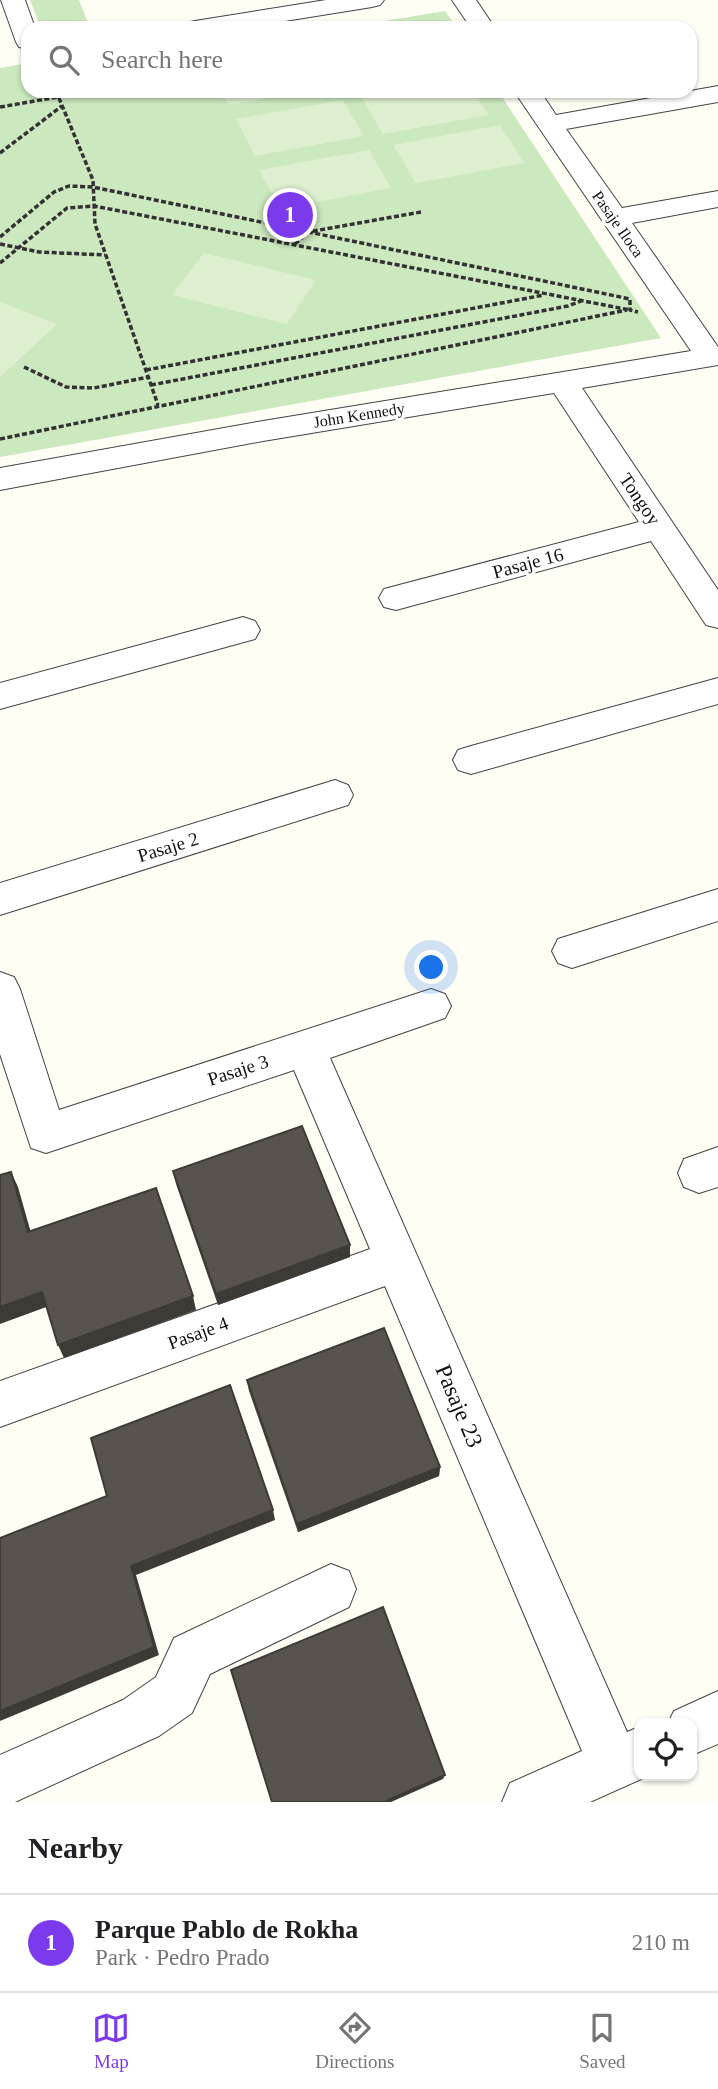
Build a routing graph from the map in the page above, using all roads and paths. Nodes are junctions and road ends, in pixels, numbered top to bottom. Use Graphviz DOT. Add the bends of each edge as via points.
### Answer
graph roads {
  1 [pos="13,0"];
  2 [pos="372,0"];
  3 [pos="464,0"];
  4 [pos="239,10"];
  5 [pos="212,21"];
  6 [pos="478,21"];
  7 [pos="21,45"];
  8 [pos="718,94"];
  9 [pos="52,98"];
  10 [pos="58,98"];
  11 [pos="532,98"];
  12 [pos="696,98"];
  13 [pos="697,98"];
  14 [pos="62,106"];
  15 [pos="0,107"];
  16 [pos="550,124"];
  17 [pos="0,153"];
  18 [pos="93,187"];
  19 [pos="718,199"];
  20 [pos="94,206"];
  21 [pos="421,212"];
  22 [pos="614,218"];
  23 [pos="308,232"];
  24 [pos="0,237"];
  25 [pos="0,244"];
  26 [pos="294,245"];
  27 [pos="16,249"];
  28 [pos="105,255"];
  29 [pos="0,263"];
  30 [pos="549,294"];
  31 [pos="581,300"];
  32 [pos="629,310"];
  33 [pos="687,323"];
  34 [pos="714,357"];
  35 [pos="24,367"];
  36 [pos="146,370"];
  37 [pos="148,377"];
  38 [pos="562,382"];
  39 [pos="151,385"];
  40 [pos="158,405"];
  41 [pos="0,439"];
  42 [pos="0,479"];
  43 [pos="659,528"];
  44 [pos="396,598"];
  45 [pos="718,616"];
  46 [pos="243,630"];
  47 [pos="718,691"];
  48 [pos="0,696"];
  49 [pos="471,760"];
  50 [pos="335,795"];
  51 [pos="0,899"];
  52 [pos="718,905"];
  53 [pos="572,951"];
  54 [pos="0,989"];
  55 [pos="431,1006"];
  56 [pos="305,1048"];
  57 [pos="395,1261"];
  58 [pos="0,1404"];
  59 [pos="331,1589"];
  60 [pos="718,1717"];
  61 [pos="697,1727"];
  62 [pos="627,1758"];
  63 [pos="0,1782"];
  64 [pos="529,1802"];
  1 -- 7 [label="street"];
  2 -- 4 [label="street"];
  3 -- 6 [label="street"];
  4 -- 5 [label="street"];
  8 -- 13 [label="street"];
  9 -- 15 [label="path"];
  10 -- 14 [label="path"];
  11 -- 16 [label="street, Pasaje Iloca"];
  12 -- 16 [label="street"];
  14 -- 17 [label="path"];
  14 -- 18 [label="path"];
  16 -- 22 [label="street, Pasaje Iloca"];
  18 -- 20 [label="path"];
  18 -- 23 [label="path"];
  18 -- 24 [label="path" via="69,186 54,192"];
  19 -- 22 [label="street"];
  20 -- 26 [label="path"];
  20 -- 27 [label="path" via="67,208"];
  20 -- 28 [label="path" via="94,224"];
  21 -- 23 [label="path"];
  22 -- 33 [label="street, Pasaje Iloca"];
  23 -- 26 [label="path"];
  23 -- 32 [label="path" via="630,299"];
  25 -- 27 [label="path"];
  26 -- 30 [label="path"];
  27 -- 28 [label="path"];
  27 -- 29 [label="path"];
  28 -- 36 [label="path"];
  30 -- 31 [label="path"];
  30 -- 36 [label="path"];
  31 -- 32 [label="path"];
  31 -- 39 [label="path"];
  32 -- 33 [label="path"];
  32 -- 40 [label="path"];
  33 -- 34 [label="street, Pasaje Iloca"];
  34 -- 38 [label="street, John Kennedy"];
  35 -- 37 [label="path" via="66,387 94,388"];
  36 -- 37 [label="path"];
  37 -- 39 [label="path"];
  38 -- 42 [label="street, John Kennedy"];
  38 -- 43 [label="street, Tongoy"];
  39 -- 40 [label="path"];
  40 -- 41 [label="path"];
  43 -- 44 [label="street, Pasaje 16"];
  43 -- 45 [label="street, Tongoy"];
  46 -- 48 [label="street"];
  47 -- 49 [label="street"];
  50 -- 51 [label="street, Pasaje 2"];
  52 -- 53 [label="street"];
  54 -- 56 [label="street, Pasaje 3" via="46,1134"];
  55 -- 56 [label="street, Pasaje 3"];
  56 -- 57 [label="street, Pasaje 23"];
  57 -- 58 [label="street, Pasaje 4"];
  57 -- 62 [label="street, Pasaje 23"];
  59 -- 63 [label="street" via="192,1657 174,1695 141,1718"];
  60 -- 61 [label="street"];
  62 -- 64 [label="street"];
}
